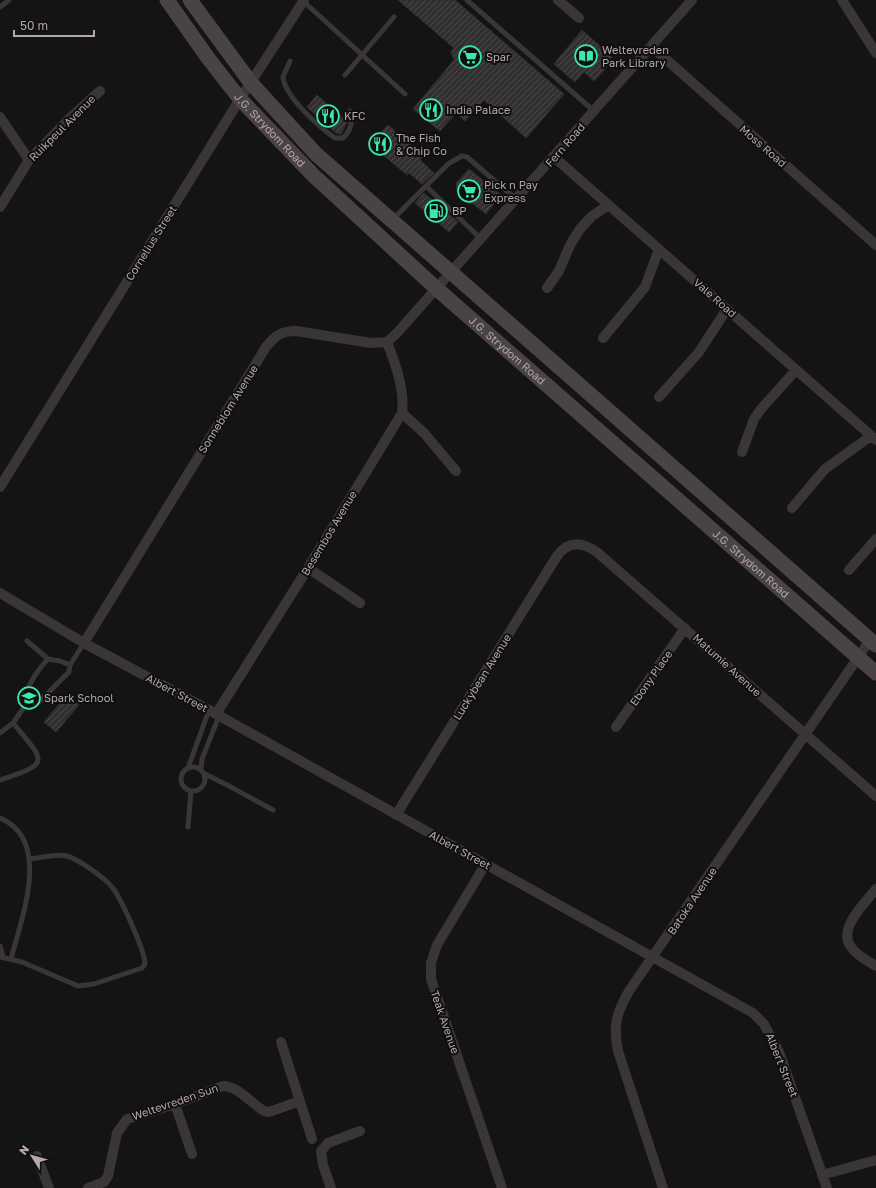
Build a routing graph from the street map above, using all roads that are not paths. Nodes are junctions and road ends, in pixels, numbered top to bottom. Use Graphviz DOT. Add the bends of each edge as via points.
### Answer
graph roads {
  1 [pos="9,0"];
  2 [pos="167,0"];
  3 [pos="190,0"];
  4 [pos="467,0"];
  5 [pos="558,0"];
  6 [pos="842,0"];
  7 [pos="303,1"];
  8 [pos="689,1"];
  9 [pos="0,7"];
  10 [pos="394,17"];
  11 [pos="579,18"];
  12 [pos="651,46"];
  13 [pos="362,53"];
  14 [pos="876,53"];
  15 [pos="290,61"];
  16 [pos="345,75"];
  17 [pos="251,83"];
  18 [pos="100,91"];
  19 [pos="405,94"];
  20 [pos="240,99"];
  21 [pos="350,111"];
  22 [pos="594,111"];
  23 [pos="0,117"];
  24 [pos="554,157"];
  25 [pos="29,160"];
  26 [pos="427,187"];
  27 [pos="516,199"];
  28 [pos="609,205"];
  29 [pos="0,207"];
  30 [pos="391,220"];
  31 [pos="482,239"];
  32 [pos="876,245"];
  33 [pos="659,249"];
  34 [pos="452,273"];
  35 [pos="547,288"];
  36 [pos="437,289"];
  37 [pos="727,309"];
  38 [pos="603,338"];
  39 [pos="386,342"];
  40 [pos="796,370"];
  41 [pos="660,397"];
  42 [pos="402,413"];
  43 [pos="873,438"];
  44 [pos="742,452"];
  45 [pos="456,471"];
  46 [pos="0,487"];
  47 [pos="792,508"];
  48 [pos="876,539"];
  49 [pos="573,544"];
  50 [pos="308,568"];
  51 [pos="849,570"];
  52 [pos="0,593"];
  53 [pos="360,603"];
  54 [pos="685,628"];
  55 [pos="27,641"];
  56 [pos="873,642"];
  57 [pos="84,643"];
  58 [pos="858,656"];
  59 [pos="48,659"];
  60 [pos="70,665"];
  61 [pos="876,672"];
  62 [pos="27,703"];
  63 [pos="215,713"];
  64 [pos="13,723"];
  65 [pos="616,727"];
  66 [pos="0,733"];
  67 [pos="805,735"];
  68 [pos="188,768"];
  69 [pos="201,769"];
  70 [pos="205,774"];
  71 [pos="0,780"];
  72 [pos="191,791"];
  73 [pos="876,796"];
  74 [pos="273,810"];
  75 [pos="396,815"];
  76 [pos="0,818"];
  77 [pos="188,827"];
  78 [pos="30,859"];
  79 [pos="486,864"];
  80 [pos="876,889"];
  81 [pos="0,946"];
  82 [pos="2,957"];
  83 [pos="653,957"];
  84 [pos="11,959"];
  85 [pos="876,966"];
  86 [pos="281,1042"];
  87 [pos="300,1101"];
  88 [pos="175,1104"];
  89 [pos="360,1131"];
  90 [pos="312,1139"];
  91 [pos="192,1154"];
  92 [pos="37,1156"];
  93 [pos="876,1160"];
  94 [pos="822,1175"];
  95 [pos="49,1188"];
  96 [pos="88,1188"];
  97 [pos="331,1188"];
  98 [pos="502,1188"];
  99 [pos="663,1188"];
  100 [pos="827,1188"];
  1 -- 9 [label="lane"];
  2 -- 20 [label="street, J.G. Strydom Road"];
  3 -- 17 [label="street, J.G. Strydom Road"];
  4 -- 22 [label="lane"];
  5 -- 11 [label="street"];
  6 -- 14 [label="street"];
  7 -- 13 [label="lane"];
  7 -- 17 [label="street, Cornelius Street"];
  8 -- 12 [label="street, Fern Road"];
  10 -- 13 [label="lane"];
  12 -- 22 [label="street, Fern Road"];
  12 -- 32 [label="street, Moss Road"];
  13 -- 16 [label="lane"];
  13 -- 19 [label="lane"];
  15 -- 21 [label="lane" via="283,77 288,91 304,110 335,138 343,138 350,129"];
  17 -- 20 [label="street, Cornelius Street"];
  17 -- 30 [label="street, J.G. Strydom Road" via="316,154"];
  18 -- 25 [label="street, Ruikpeul Avenue"];
  20 -- 36 [label="street, J.G. Strydom Road" via="312,175"];
  20 -- 46 [label="street, Cornelius Street"];
  22 -- 24 [label="street, Fern Road"];
  23 -- 25 [label="street"];
  24 -- 27 [label="street, Fern Road"];
  24 -- 28 [label="street, Vale Road"];
  25 -- 29 [label="street, Ruikpeul Avenue"];
  26 -- 27 [label="lane" via="448,164 464,156"];
  26 -- 30 [label="lane"];
  26 -- 31 [label="lane"];
  27 -- 31 [label="street, Fern Road"];
  28 -- 33 [label="street, Vale Road"];
  28 -- 35 [label="street" via="592,216 580,229 559,271"];
  30 -- 34 [label="street, J.G. Strydom Road"];
  31 -- 34 [label="street, Fern Road"];
  33 -- 37 [label="street, Vale Road"];
  33 -- 38 [label="street" via="646,287"];
  34 -- 36 [label="street, Fern Road"];
  34 -- 56 [label="street, J.G. Strydom Road"];
  36 -- 39 [label="street"];
  36 -- 58 [label="street, J.G. Strydom Road"];
  37 -- 40 [label="street, Vale Road"];
  37 -- 41 [label="street" via="699,352"];
  39 -- 42 [label="street" via="396,365 403,400"];
  39 -- 57 [label="street, Sonneblom Avenue" via="371,343 296,331 287,331 275,336"];
  40 -- 43 [label="street, Vale Road"];
  40 -- 44 [label="street" via="760,408"];
  42 -- 45 [label="street" via="424,433"];
  42 -- 50 [label="street, Besembos Avenue"];
  43 -- 47 [label="street" via="834,461"];
  48 -- 51 [label="street"];
  49 -- 54 [label="street, Matumie Avenue" via="581,544 598,553"];
  49 -- 75 [label="street, Luckybean Avenue" via="557,556"];
  50 -- 53 [label="street"];
  50 -- 63 [label="street, Besembos Avenue"];
  52 -- 57 [label="street, Albert Street"];
  54 -- 65 [label="street, Ebony Place"];
  54 -- 67 [label="street, Matumie Avenue"];
  55 -- 59 [label="lane"];
  56 -- 58 [label="street, Batoka Avenue"];
  57 -- 60 [label="lane"];
  57 -- 63 [label="street, Albert Street"];
  58 -- 61 [label="street, J.G. Strydom Road"];
  58 -- 67 [label="street, Batoka Avenue"];
  59 -- 60 [label="lane"];
  59 -- 62 [label="lane" via="38,669 28,686 24,697"];
  60 -- 62 [label="lane" via="69,672 38,703"];
  62 -- 64 [label="lane"];
  63 -- 68 [label="lane"];
  63 -- 69 [label="lane"];
  63 -- 75 [label="street, Albert Street"];
  64 -- 66 [label="lane"];
  64 -- 71 [label="lane" via="38,753 38,760 29,770"];
  67 -- 73 [label="street, Matumie Avenue"];
  67 -- 83 [label="street, Batoka Avenue"];
  68 -- 69 [label="lane"];
  68 -- 72 [label="lane" via="181,778 185,789"];
  69 -- 70 [label="lane"];
  70 -- 72 [label="lane" via="206,781 203,787"];
  70 -- 74 [label="lane"];
  72 -- 77 [label="lane"];
  75 -- 79 [label="street, Albert Street"];
  76 -- 78 [label="lane" via="10,823 18,833 29,851"];
  78 -- 84 [label="lane" via="28,888"];
  78 -- 84 [label="lane" via="68,856 107,882 123,907 146,964 142,968 94,984 78,986"];
  79 -- 83 [label="street, Albert Street"];
  79 -- 98 [label="street, Teak Avenue" via="437,945 430,971 433,987"];
  80 -- 85 [label="street" via="850,924 847,940 858,955"];
  81 -- 82 [label="lane"];
  82 -- 84 [label="lane"];
  83 -- 94 [label="street, Albert Street" via="753,1013 764,1024 784,1065"];
  83 -- 99 [label="street, Batoka Avenue" via="622,1003 616,1018 615,1034 629,1087"];
  86 -- 87 [label="street"];
  87 -- 88 [label="street, Weltevreden Sun" via="269,1112 234,1089 223,1086"];
  87 -- 90 [label="street"];
  88 -- 91 [label="street"];
  88 -- 96 [label="street, Weltevreden Sun" via="126,1119 117,1133 108,1176 104,1182"];
  89 -- 97 [label="street" via="328,1143 321,1151"];
  92 -- 95 [label="street"];
  93 -- 94 [label="street"];
  94 -- 100 [label="street, Albert Street"];
}
